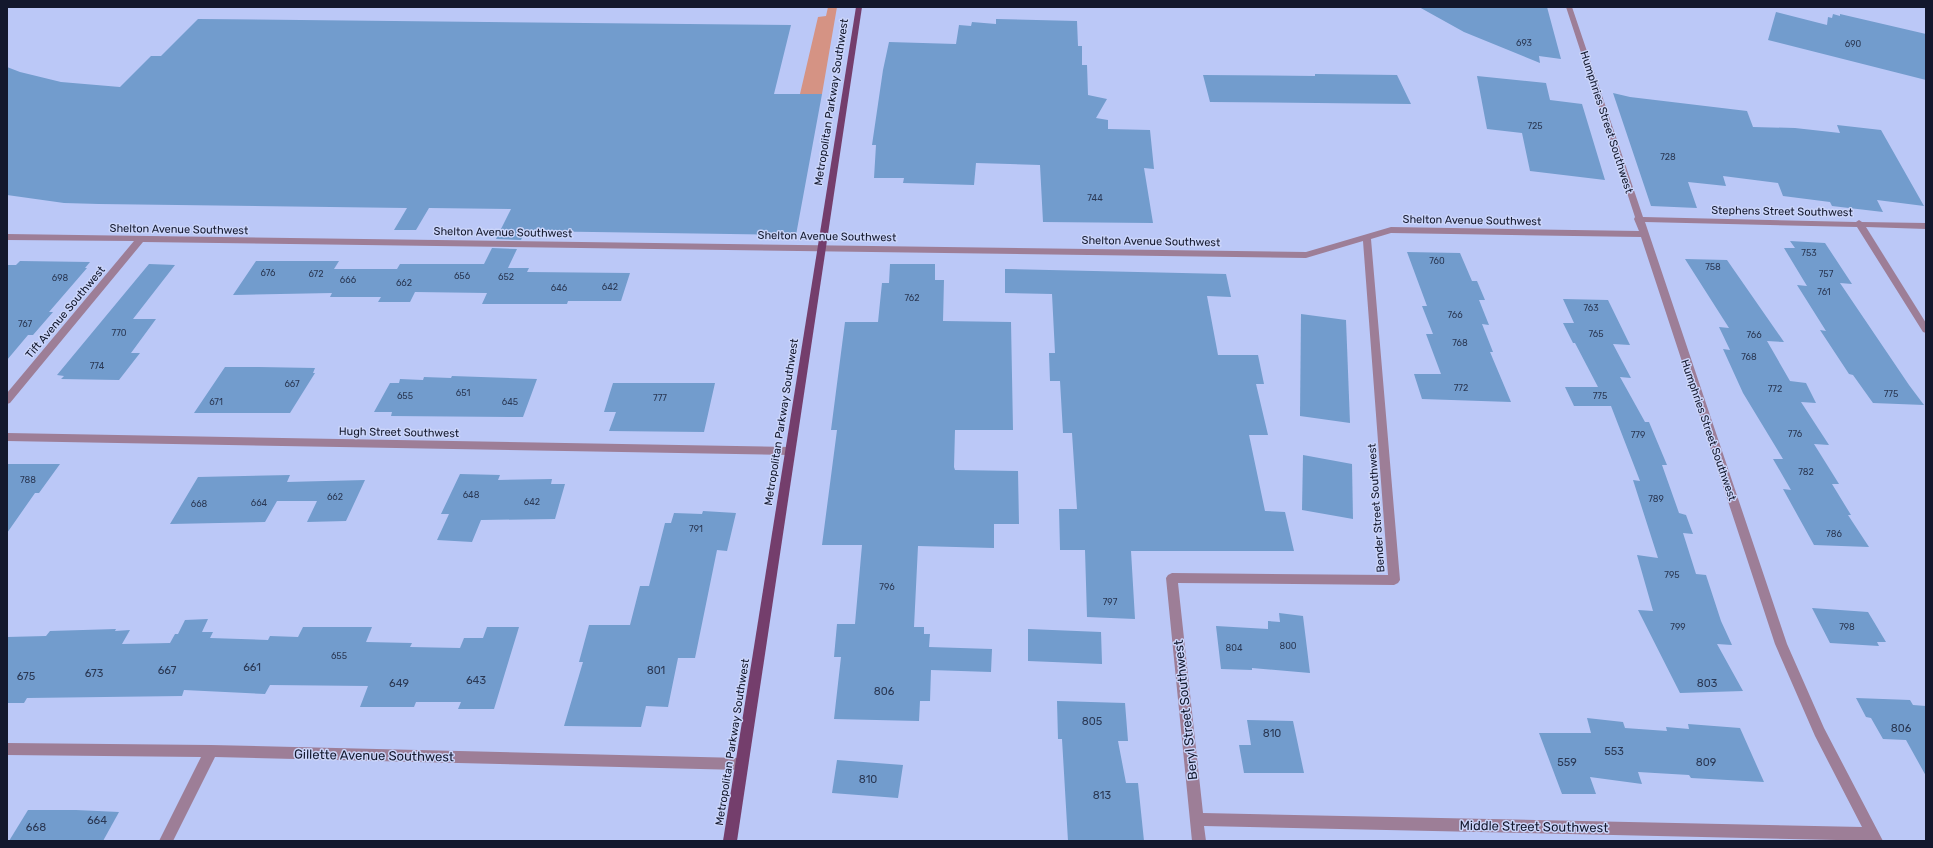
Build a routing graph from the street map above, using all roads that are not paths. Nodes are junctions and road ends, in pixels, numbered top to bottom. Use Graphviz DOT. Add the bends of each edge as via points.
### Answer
graph roads {
  1 [pos="859,7"];
  2 [pos="1569,7"];
  3 [pos="1638,219"];
  4 [pos="1859,223"];
  5 [pos="1926,226"];
  6 [pos="1644,234"];
  7 [pos="1367,237"];
  8 [pos="7,238"];
  9 [pos="141,239"];
  10 [pos="822,247"];
  11 [pos="1926,330"];
  12 [pos="7,400"];
  13 [pos="7,437"];
  14 [pos="790,451"];
  15 [pos="1172,578"];
  16 [pos="7,749"];
  17 [pos="211,751"];
  18 [pos="741,764"];
  19 [pos="1196,819"];
  20 [pos="1874,837"];
  21 [pos="166,841"];
  22 [pos="730,841"];
  23 [pos="1199,841"];
  1 -- 10 [label="main road, Metropolitan Parkway Southwest"];
  2 -- 3 [label="street, Humphries Street Southwest"];
  3 -- 4 [label="street, Stephens Street Southwest"];
  3 -- 6 [label="street, Humphries Street Southwest"];
  4 -- 5 [label="street, Stephens Street Southwest"];
  4 -- 11 [label="street"];
  6 -- 7 [label="street, Shelton Avenue Southwest" via="1391,230"];
  6 -- 20 [label="street, Humphries Street Southwest" via="1781,644 1819,732"];
  7 -- 10 [label="street, Shelton Avenue Southwest" via="1306,254"];
  7 -- 15 [label="street, Bender Street Southwest" via="1394,580"];
  8 -- 9 [label="street, Shelton Avenue Southwest"];
  9 -- 10 [label="street, Shelton Avenue Southwest"];
  9 -- 12 [label="street, Tift Avenue Southwest"];
  10 -- 14 [label="main road, Metropolitan Parkway Southwest"];
  13 -- 14 [label="street, Hugh Street Southwest"];
  14 -- 18 [label="main road, Metropolitan Parkway Southwest"];
  15 -- 19 [label="street, Beryl Street Southwest"];
  16 -- 17 [label="street, Gillette Avenue Southwest"];
  17 -- 18 [label="street, Gillette Avenue Southwest"];
  17 -- 21 [label="street"];
  18 -- 22 [label="main road, Metropolitan Parkway Southwest"];
  19 -- 20 [label="street, Middle Street Southwest"];
  19 -- 23 [label="street, Beryl Street Southwest"];
}
